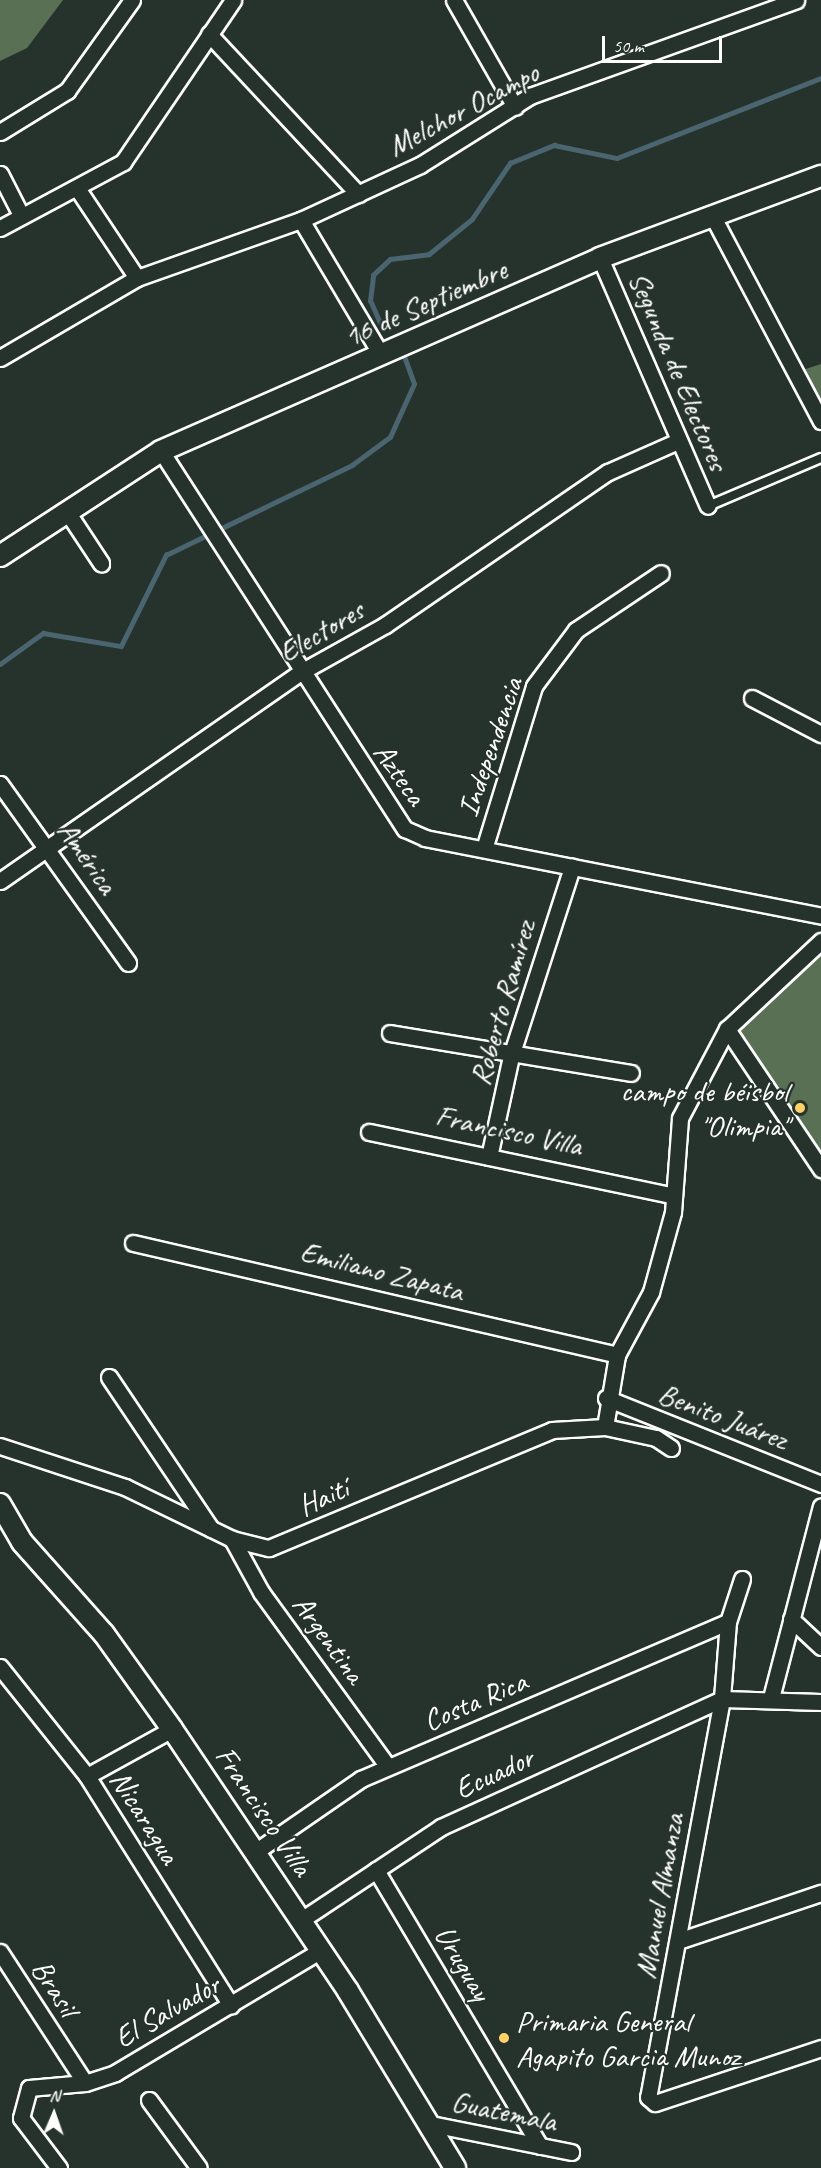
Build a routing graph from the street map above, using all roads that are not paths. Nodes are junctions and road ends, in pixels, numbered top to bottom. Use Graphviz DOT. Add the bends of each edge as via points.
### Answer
graph roads {
  1 [pos="132,0"];
  2 [pos="233,0"];
  3 [pos="454,0"];
  4 [pos="796,0"];
  5 [pos="209,34"];
  6 [pos="515,107"];
  7 [pos="0,132"];
  8 [pos="0,174"];
  9 [pos="821,176"];
  10 [pos="77,188"];
  11 [pos="358,194"];
  12 [pos="21,215"];
  13 [pos="713,217"];
  14 [pos="301,220"];
  15 [pos="0,228"];
  16 [pos="600,258"];
  17 [pos="136,278"];
  18 [pos="381,355"];
  19 [pos="0,358"];
  20 [pos="821,421"];
  21 [pos="678,441"];
  22 [pos="161,451"];
  23 [pos="821,458"];
  24 [pos="708,506"];
  25 [pos="66,510"];
  26 [pos="0,555"];
  27 [pos="101,563"];
  28 [pos="661,573"];
  29 [pos="301,672"];
  30 [pos="752,698"];
  31 [pos="821,734"];
  32 [pos="0,783"];
  33 [pos="51,849"];
  34 [pos="484,849"];
  35 [pos="572,867"];
  36 [pos="0,880"];
  37 [pos="821,916"];
  38 [pos="821,941"];
  39 [pos="128,963"];
  40 [pos="727,1029"];
  41 [pos="390,1032"];
  42 [pos="511,1056"];
  43 [pos="632,1073"];
  44 [pos="369,1132"];
  45 [pos="489,1157"];
  46 [pos="821,1169"];
  47 [pos="671,1194"];
  48 [pos="133,1243"];
  49 [pos="617,1355"];
  50 [pos="109,1377"];
  51 [pos="606,1398"];
  52 [pos="604,1427"];
  53 [pos="0,1446"];
  54 [pos="671,1448"];
  55 [pos="821,1484"];
  56 [pos="0,1504"];
  57 [pos="821,1506"];
  58 [pos="212,1530"];
  59 [pos="232,1539"];
  60 [pos="742,1579"];
  61 [pos="791,1619"];
  62 [pos="728,1622"];
  63 [pos="821,1647"];
  64 [pos="0,1667"];
  65 [pos="771,1698"];
  66 [pos="722,1699"];
  67 [pos="821,1702"];
  68 [pos="172,1729"];
  69 [pos="388,1767"];
  70 [pos="87,1776"];
  71 [pos="255,1851"];
  72 [pos="376,1870"];
  73 [pos="821,1893"];
  74 [pos="302,1920"];
  75 [pos="678,1941"];
  76 [pos="321,1950"];
  77 [pos="0,1952"];
  78 [pos="231,2006"];
  79 [pos="821,2048"];
  80 [pos="85,2083"];
  81 [pos="149,2100"];
  82 [pos="426,2123"];
  83 [pos="540,2145"];
  84 [pos="572,2152"];
  85 [pos="58,2168"];
  86 [pos="199,2168"];
  87 [pos="455,2168"];
  1 -- 7 [label="street" via="67,91"];
  2 -- 5 [label="street"];
  3 -- 6 [label="street"];
  4 -- 6 [label="street, Melchor Ocampo"];
  5 -- 10 [label="street" via="123,162"];
  5 -- 11 [label="street"];
  6 -- 11 [label="street, Melchor Ocampo" via="468,139"];
  8 -- 12 [label="street"];
  9 -- 13 [label="street, 16 de Septiembre"];
  10 -- 12 [label="street"];
  10 -- 17 [label="street"];
  11 -- 14 [label="street, Melchor Ocampo"];
  12 -- 15 [label="street"];
  13 -- 16 [label="street, 16 de Septiembre"];
  13 -- 20 [label="street"];
  14 -- 17 [label="street, Melchor Ocampo"];
  14 -- 18 [label="street"];
  16 -- 18 [label="street, 16 de Septiembre"];
  16 -- 21 [label="street, Segunda de Electores" via="662,390"];
  17 -- 19 [label="street, Melchor Ocampo"];
  18 -- 22 [label="street, 16 de Septiembre"];
  21 -- 24 [label="street, Segunda de Electores"];
  21 -- 29 [label="street, Electores" via="608,472 385,625"];
  22 -- 25 [label="street, 16 de Septiembre"];
  22 -- 29 [label="street, Azteca"];
  23 -- 24 [label="lane"];
  25 -- 26 [label="street, 16 de Septiembre"];
  25 -- 27 [label="street"];
  28 -- 34 [label="street, Independencia" via="576,630 534,686"];
  29 -- 33 [label="street, Electores"];
  29 -- 34 [label="street, Azteca" via="405,829"];
  30 -- 31 [label="street"];
  32 -- 33 [label="street, América"];
  33 -- 36 [label="street, Electores"];
  33 -- 39 [label="street, América"];
  34 -- 35 [label="street, Azteca"];
  35 -- 37 [label="street, Azteca"];
  35 -- 42 [label="street, Roberto Ramírez"];
  38 -- 40 [label="street"];
  40 -- 46 [label="street"];
  40 -- 47 [label="street" via="680,1118"];
  41 -- 42 [label="street"];
  42 -- 43 [label="street"];
  42 -- 45 [label="street, Roberto Ramírez"];
  44 -- 45 [label="street, Francisco Villa"];
  45 -- 47 [label="street, Francisco Villa"];
  47 -- 49 [label="street" via="673,1212 651,1292"];
  48 -- 49 [label="street, Emiliano Zapata"];
  49 -- 51 [label="street"];
  50 -- 58 [label="street"];
  51 -- 52 [label="street"];
  51 -- 55 [label="street, Benito Juárez"];
  52 -- 54 [label="street, Haití" via="656,1438"];
  52 -- 59 [label="street, Haití" via="552,1430 269,1548"];
  53 -- 58 [label="street, Haití" via="125,1487"];
  56 -- 68 [label="street, Francisco Villa" via="22,1542 104,1634"];
  57 -- 61 [label="street"];
  58 -- 59 [label="street, Haití"];
  59 -- 69 [label="street, Argentina" via="261,1592"];
  60 -- 62 [label="street"];
  61 -- 63 [label="street"];
  61 -- 65 [label="street"];
  62 -- 66 [label="street"];
  62 -- 69 [label="street, Costa Rica"];
  64 -- 70 [label="street, Nicaragua"];
  65 -- 66 [label="street"];
  65 -- 67 [label="street"];
  66 -- 72 [label="street, Ecuador" via="441,1827"];
  66 -- 75 [label="street, Manuel Almanza"];
  68 -- 70 [label="street"];
  68 -- 71 [label="street, Francisco Villa"];
  69 -- 71 [label="street, Costa Rica" via="361,1779"];
  70 -- 78 [label="street, Nicaragua"];
  71 -- 74 [label="street, Francisco Villa"];
  72 -- 74 [label="street, Ecuador"];
  72 -- 83 [label="street, Uruguay"];
  73 -- 75 [label="street"];
  74 -- 76 [label="street, Francisco Villa"];
  75 -- 79 [label="street, Manuel Almanza" via="650,2102"];
  76 -- 78 [label="street, El Salvador"];
  76 -- 82 [label="street, Francisco Villa"];
  77 -- 80 [label="street, Brasil"];
  78 -- 80 [label="street, El Salvador" via="115,2073"];
  80 -- 85 [label="street, El Salvador" via="29,2088 21,2118"];
  81 -- 86 [label="street"];
  82 -- 83 [label="street, Guatemala"];
  82 -- 87 [label="street, Francisco Villa"];
  83 -- 84 [label="street, Guatemala"];
}
